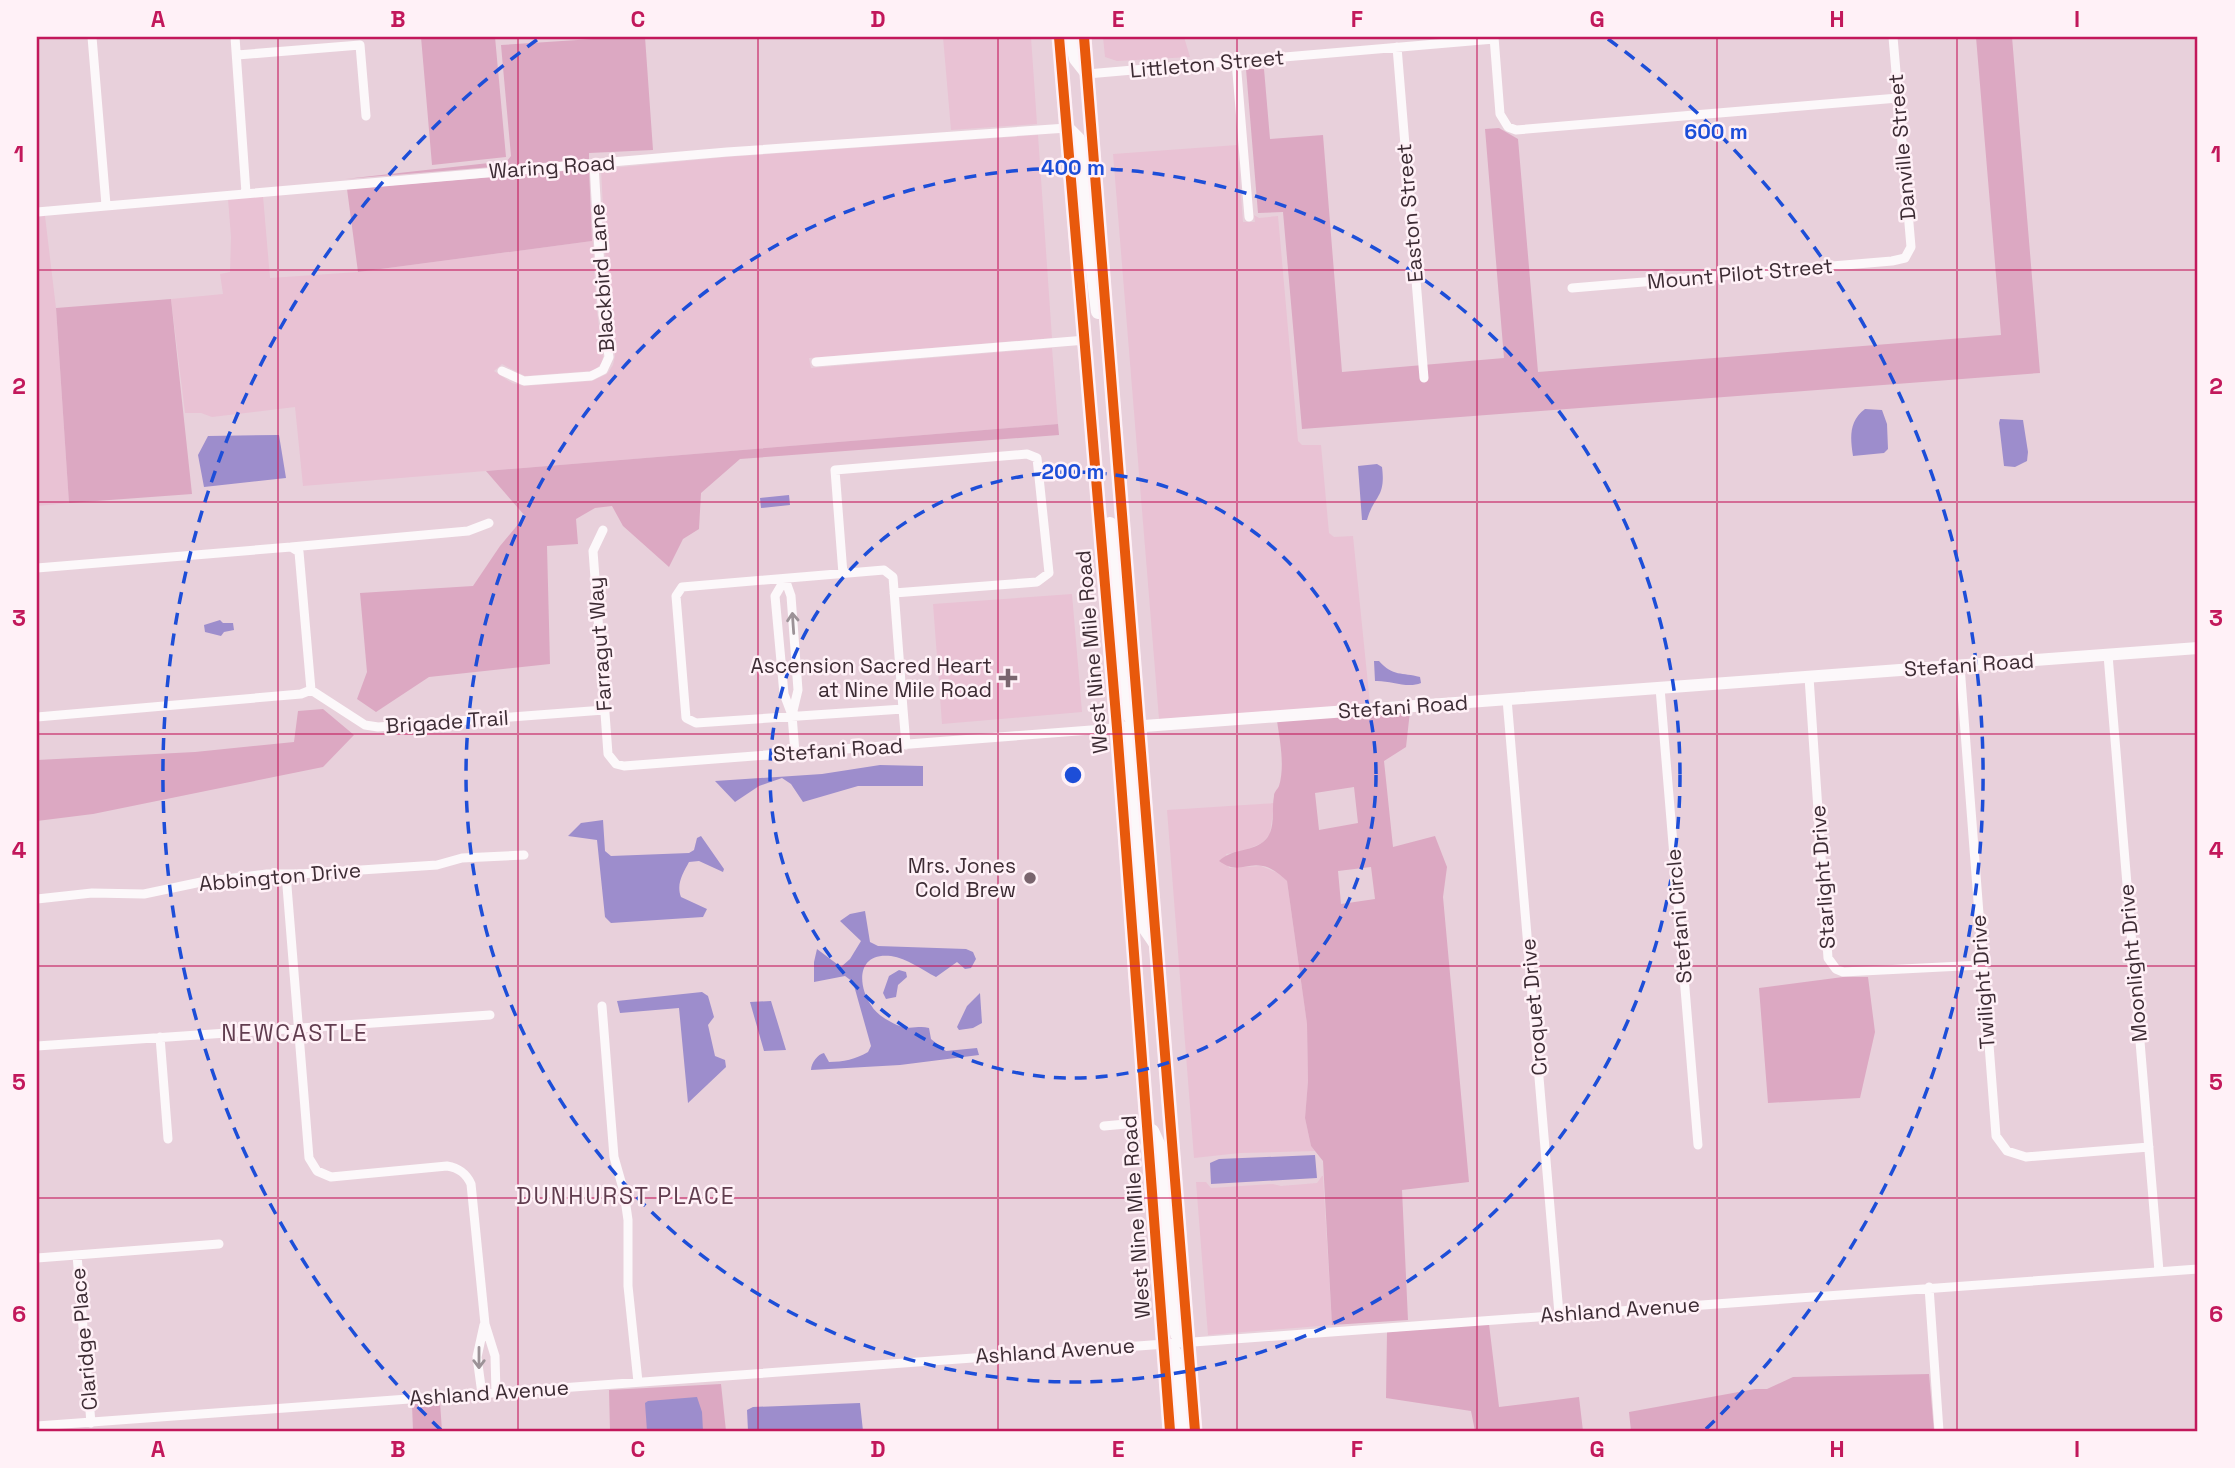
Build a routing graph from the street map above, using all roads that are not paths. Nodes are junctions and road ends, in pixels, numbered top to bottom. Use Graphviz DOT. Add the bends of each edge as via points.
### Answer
graph roads {
  1 [pos="92,37"];
  2 [pos="235,37"];
  3 [pos="1059,37"];
  4 [pos="1071,37"];
  5 [pos="1084,37"];
  6 [pos="1893,37"];
  7 [pos="1494,38"];
  8 [pos="1397,47"];
  9 [pos="237,55"];
  10 [pos="1236,61"];
  11 [pos="1087,74"];
  12 [pos="1898,98"];
  13 [pos="366,116"];
  14 [pos="1067,128"];
  15 [pos="594,164"];
  16 [pos="246,193"];
  17 [pos="106,205"];
  18 [pos="37,212"];
  19 [pos="1249,217"];
  20 [pos="1906,257"];
  21 [pos="1573,288"];
  22 [pos="1107,319"];
  23 [pos="1086,340"];
  24 [pos="816,362"];
  25 [pos="502,371"];
  26 [pos="1424,378"];
  27 [pos="1100,512"];
  28 [pos="489,523"];
  29 [pos="603,530"];
  30 [pos="291,547"];
  31 [pos="37,568"];
  32 [pos="843,574"];
  33 [pos="785,579"];
  34 [pos="894,593"];
  35 [pos="2198,648"];
  36 [pos="2108,655"];
  37 [pos="1960,666"];
  38 [pos="1809,677"];
  39 [pos="1660,688"];
  40 [pos="312,690"];
  41 [pos="1507,699"];
  42 [pos="903,709"];
  43 [pos="604,710"];
  44 [pos="792,715"];
  45 [pos="37,717"];
  46 [pos="1139,726"];
  47 [pos="1117,728"];
  48 [pos="906,745"];
  49 [pos="795,752"];
  50 [pos="611,759"];
  51 [pos="524,855"];
  52 [pos="286,874"];
  53 [pos="37,899"];
  54 [pos="1157,945"];
  55 [pos="1982,965"];
  56 [pos="602,1006"];
  57 [pos="490,1015"];
  58 [pos="298,1026"];
  59 [pos="160,1037"];
  60 [pos="37,1046"];
  61 [pos="1148,1122"];
  62 [pos="1104,1125"];
  63 [pos="168,1139"];
  64 [pos="1698,1144"];
  65 [pos="2148,1147"];
  66 [pos="219,1244"];
  67 [pos="77,1255"];
  68 [pos="37,1258"];
  69 [pos="2198,1269"];
  70 [pos="2159,1272"];
  71 [pos="1929,1287"];
  72 [pos="1559,1314"];
  73 [pos="485,1324"];
  74 [pos="1188,1341"];
  75 [pos="1164,1343"];
  76 [pos="638,1382"];
  77 [pos="496,1393"];
  78 [pos="482,1394"];
  79 [pos="90,1423"];
  80 [pos="37,1426"];
  81 [pos="1170,1431"];
  82 [pos="1184,1431"];
  83 [pos="1195,1431"];
  84 [pos="1940,1431"];
  1 -- 17 [label="street"];
  2 -- 9 [label="street"];
  3 -- 14 [label="main road, West Nine Mile Road"];
  4 -- 11 [label="main road" via="1076,59"];
  5 -- 11 [label="main road, West Nine Mile Road"];
  6 -- 12 [label="street, Danville Street"];
  7 -- 8 [label="street, Littleton Street"];
  7 -- 12 [label="street" via="1500,114 1508,127 1516,130"];
  8 -- 10 [label="street, Littleton Street"];
  8 -- 26 [label="street, Easton Street"];
  9 -- 13 [label="street" via="360,46"];
  9 -- 16 [label="street"];
  10 -- 11 [label="street, Littleton Street"];
  10 -- 19 [label="street"];
  11 -- 22 [label="main road, West Nine Mile Road"];
  12 -- 20 [label="street, Danville Street" via="1911,247"];
  14 -- 15 [label="street, Waring Road"];
  14 -- 22 [label="main road" via="1078,139 1083,162 1097,311"];
  14 -- 23 [label="main road, West Nine Mile Road"];
  15 -- 16 [label="street, Waring Road"];
  15 -- 25 [label="street, Blackbird Lane" via="607,364 591,376 524,381"];
  16 -- 17 [label="street, Waring Road"];
  17 -- 18 [label="street, Waring Road"];
  20 -- 21 [label="street, Mount Pilot Street"];
  22 -- 46 [label="main road, West Nine Mile Road"];
  23 -- 24 [label="street"];
  23 -- 27 [label="main road, West Nine Mile Road"];
  27 -- 46 [label="main road" via="1110,524 1129,715"];
  27 -- 47 [label="main road, West Nine Mile Road"];
  28 -- 30 [label="street" via="468,531"];
  29 -- 43 [label="street, Farragut Way" via="593,551"];
  30 -- 31 [label="street"];
  30 -- 40 [label="street" via="299,552"];
  32 -- 33 [label="street"];
  32 -- 34 [label="street" via="884,570 893,577"];
  32 -- 34 [label="street" via="835,470 1027,454 1037,458 1049,573 1037,582"];
  44 -- 33 [label="street, one-way" via="798,690 791,596"];
  33 -- 44 [label="street" via="775,596 785,694"];
  33 -- 44 [label="street" via="682,587 676,596 686,718 695,723"];
  34 -- 42 [label="street"];
  35 -- 36 [label="street, Stefani Road"];
  36 -- 37 [label="street, Stefani Road"];
  36 -- 65 [label="street, Moonlight Drive"];
  37 -- 38 [label="street, Stefani Road"];
  37 -- 55 [label="street, Twilight Drive"];
  38 -- 39 [label="street, Stefani Road"];
  38 -- 55 [label="street, Starlight Drive" via="1831,964 1843,972"];
  39 -- 41 [label="street, Stefani Road"];
  39 -- 64 [label="street, Stefani Circle"];
  40 -- 43 [label="street, Brigade Trail" via="365,725 378,727"];
  40 -- 45 [label="street"];
  41 -- 46 [label="street, Stefani Road"];
  41 -- 72 [label="street, Croquet Drive"];
  42 -- 44 [label="street"];
  42 -- 48 [label="street"];
  43 -- 50 [label="street, Farragut Way"];
  44 -- 49 [label="street"];
  46 -- 47 [label="street, Stefani Road"];
  46 -- 54 [label="main road, West Nine Mile Road"];
  47 -- 48 [label="street, Stefani Road"];
  47 -- 54 [label="main road" via="1129,739 1145,928"];
  47 -- 61 [label="main road, West Nine Mile Road"];
  48 -- 49 [label="street, Stefani Road"];
  49 -- 50 [label="street, Stefani Road" via="624,766"];
  51 -- 52 [label="street, Abbington Drive"];
  52 -- 53 [label="street, Abbington Drive" via="201,882 144,894 92,892"];
  52 -- 58 [label="street"];
  54 -- 74 [label="main road, West Nine Mile Road"];
  55 -- 65 [label="street, Twilight Drive" via="1994,1128 2000,1144 2026,1157"];
  56 -- 76 [label="street" via="614,1157 628,1220 628,1286"];
  57 -- 58 [label="street"];
  58 -- 59 [label="street"];
  58 -- 73 [label="street" via="308,1154 317,1171 331,1177 447,1166 467,1176"];
  59 -- 60 [label="street"];
  59 -- 63 [label="street"];
  61 -- 62 [label="street"];
  61 -- 74 [label="main road" via="1162,1153 1177,1334"];
  61 -- 75 [label="main road, West Nine Mile Road"];
  65 -- 70 [label="street, Moonlight Drive"];
  66 -- 67 [label="street"];
  67 -- 68 [label="street"];
  67 -- 79 [label="street, Claridge Place"];
  69 -- 70 [label="street, Ashland Avenue"];
  70 -- 71 [label="street, Ashland Avenue"];
  71 -- 72 [label="street, Ashland Avenue"];
  71 -- 84 [label="street"];
  72 -- 74 [label="street, Ashland Avenue"];
  73 -- 77 [label="street" via="495,1356"];
  73 -- 78 [label="street, one-way" via="477,1357"];
  74 -- 75 [label="street, Ashland Avenue"];
  74 -- 83 [label="main road, West Nine Mile Road"];
  75 -- 76 [label="street, Ashland Avenue"];
  75 -- 81 [label="main road, West Nine Mile Road"];
  75 -- 82 [label="main road" via="1177,1356"];
  76 -- 77 [label="street, Ashland Avenue"];
  77 -- 78 [label="street, Ashland Avenue"];
  78 -- 79 [label="street, Ashland Avenue"];
  79 -- 80 [label="street, Ashland Avenue"];
}
